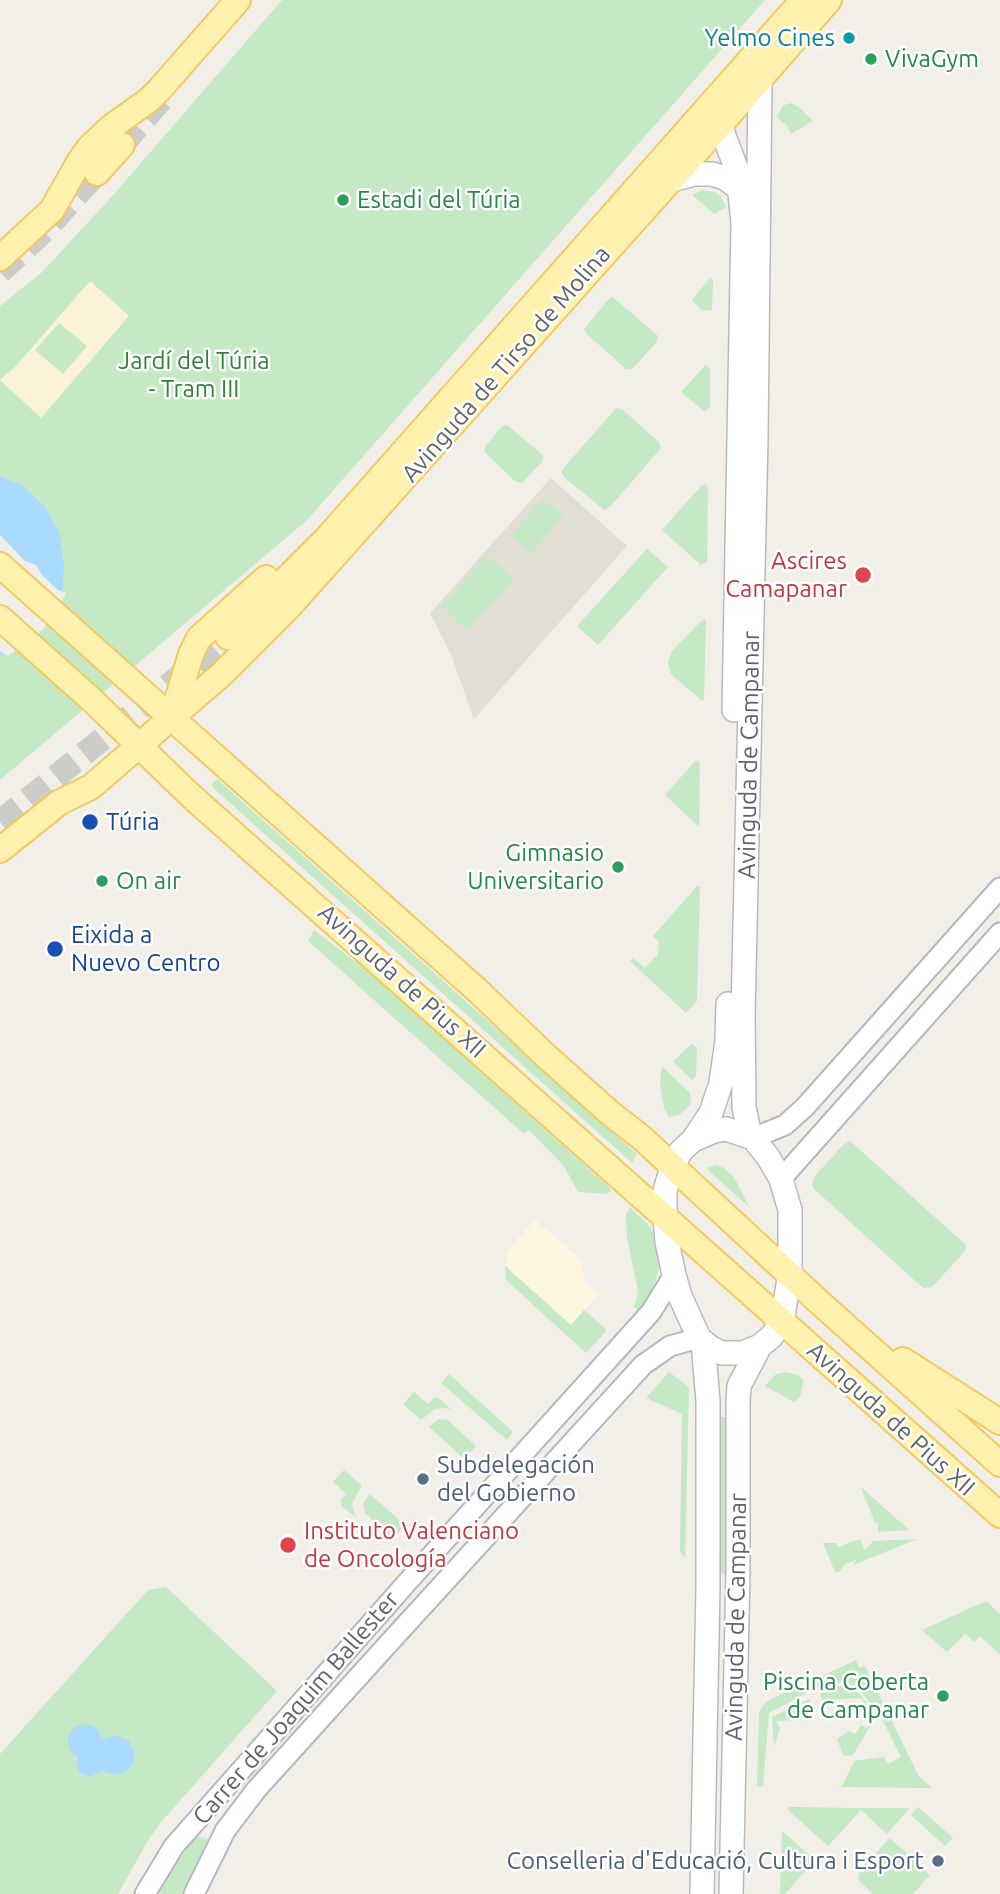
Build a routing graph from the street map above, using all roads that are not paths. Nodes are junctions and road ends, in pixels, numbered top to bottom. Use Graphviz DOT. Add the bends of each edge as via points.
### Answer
graph roads {
  1 [pos="238,0"];
  2 [pos="784,0"];
  3 [pos="803,0"];
  4 [pos="829,0"];
  5 [pos="760,79"];
  6 [pos="716,114"];
  7 [pos="122,145"];
  8 [pos="97,173"];
  9 [pos="671,180"];
  10 [pos="741,190"];
  11 [pos="628,213"];
  12 [pos="0,258"];
  13 [pos="0,565"];
  14 [pos="0,618"];
  15 [pos="228,637"];
  16 [pos="156,731"];
  17 [pos="0,850"];
  18 [pos="1000,888"];
  19 [pos="1000,933"];
  20 [pos="751,1137"];
  21 [pos="693,1140"];
  22 [pos="672,1167"];
  23 [pos="781,1179"];
  24 [pos="665,1216"];
  25 [pos="790,1273"];
  26 [pos="674,1275"];
  27 [pos="782,1322"];
  28 [pos="701,1340"];
  29 [pos="865,1342"];
  30 [pos="760,1346"];
  31 [pos="1000,1422"];
  32 [pos="1000,1464"];
  33 [pos="1000,1515"];
  34 [pos="708,1586"];
  35 [pos="737,1606"];
  36 [pos="707,1620"];
  37 [pos="321,1680"];
  38 [pos="340,1698"];
  39 [pos="704,1787"];
  40 [pos="733,1787"];
  41 [pos="704,1811"];
  42 [pos="732,1811"];
  43 [pos="708,1890"];
  44 [pos="145,1894"];
  45 [pos="194,1894"];
  46 [pos="731,1894"];
  1 -- 12 [label="main road" via="149,100 89,148 52,210"];
  2 -- 6 [label="main road" via="710,84"];
  3 -- 6 [label="main road, Avinguda de Tirso de Molina"];
  4 -- 5 [label="main road, Avinguda de Tirso de Molina"];
  5 -- 6 [label="main road, Avinguda de Tirso de Molina"];
  5 -- 20 [label="main road, Avinguda de Campanar" via="743,1041 744,1107"];
  6 -- 9 [label="main road, Avinguda de Tirso de Molina"];
  6 -- 10 [label="main road, Avinguda de Campanar"];
  6 -- 11 [label="main road, Avinguda de Tirso de Molina"];
  7 -- 8 [label="main road"];
  9 -- 10 [label="main road" via="712,174"];
  9 -- 11 [label="main road, Avinguda de Tirso de Molina"];
  10 -- 21 [label="main road, Avinguda de Campanar" via="727,1028 721,1083 711,1113"];
  11 -- 15 [label="main road, Avinguda de Tirso de Molina" via="327,538"];
  11 -- 16 [label="main road, Avinguda de Tirso de Molina" via="348,544 236,661"];
  11 -- 16 [label="main road" via="560,258 318,526 205,632"];
  13 -- 16 [label="main road" via="123,676"];
  14 -- 16 [label="main road" via="93,701"];
  16 -- 17 [label="main road, Avinguda de Tirso de Molina" via="92,787 60,802"];
  16 -- 22 [label="main road, Avinguda de Pius XII" via="478,991"];
  16 -- 24 [label="main road, Avinguda de Pius XII" via="191,796"];
  18 -- 20 [label="street" via="805,1107 785,1125"];
  19 -- 23 [label="street"];
  20 -- 21 [label="main road" via="726,1129"];
  20 -- 23 [label="main road"];
  21 -- 22 [label="main road"];
  22 -- 24 [label="main road" via="665,1191"];
  22 -- 25 [label="main road, Avinguda de Pius XII"];
  23 -- 25 [label="main road" via="790,1210"];
  24 -- 26 [label="main road"];
  24 -- 27 [label="main road, Avinguda de Pius XII"];
  25 -- 27 [label="main road"];
  25 -- 29 [label="main road, Avinguda de Pius XII"];
  26 -- 28 [label="main road"];
  26 -- 37 [label="street, Carrer de Joaquim Ballester" via="651,1312"];
  27 -- 30 [label="main road, Avinguda de Pius XII"];
  27 -- 33 [label="main road, Avinguda de Pius XII"];
  28 -- 30 [label="main road" via="722,1353 743,1353"];
  28 -- 34 [label="main road, Avinguda de Campanar" via="707,1384"];
  28 -- 38 [label="street, Carrer de Joaquim Ballester" via="670,1346 643,1365"];
  29 -- 31 [label="main road" via="909,1363"];
  29 -- 32 [label="main road, Avinguda de Pius XII"];
  30 -- 35 [label="main road, Avinguda de Campanar" via="739,1395"];
  34 -- 35 [label="main road" via="729,1595"];
  34 -- 36 [label="main road, Avinguda de Campanar"];
  35 -- 36 [label="main road" via="726,1616"];
  35 -- 40 [label="main road, Avinguda de Campanar"];
  36 -- 39 [label="main road, Avinguda de Campanar"];
  37 -- 38 [label="street"];
  37 -- 44 [label="street, Carrer de Joaquim Ballester" via="174,1846"];
  38 -- 45 [label="street, Carrer de Joaquim Ballester" via="248,1800 225,1831"];
  39 -- 40 [label="main road"];
  39 -- 41 [label="main road, Avinguda de Campanar"];
  40 -- 42 [label="main road, Avinguda de Campanar"];
  41 -- 42 [label="main road"];
  41 -- 43 [label="main road, Avinguda de Campanar"];
  42 -- 46 [label="main road, Avinguda de Campanar"];
}
